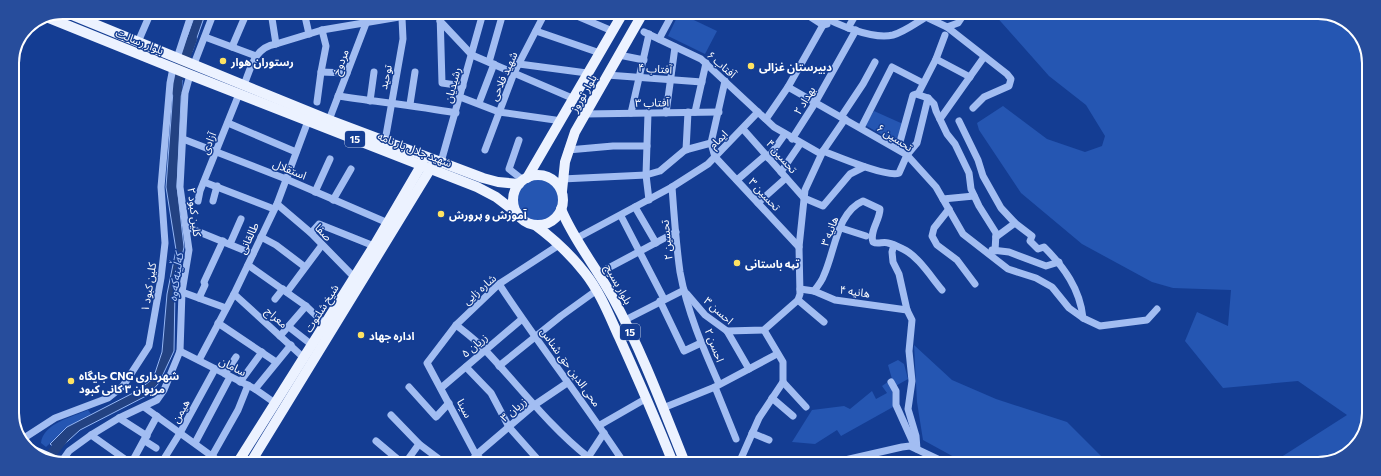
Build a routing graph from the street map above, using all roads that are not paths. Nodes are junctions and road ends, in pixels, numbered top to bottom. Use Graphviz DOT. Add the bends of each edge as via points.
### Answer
graph roads {
  1 [pos="82,19"];
  2 [pos="148,19"];
  3 [pos="190,19"];
  4 [pos="211,19"];
  5 [pos="243,19"];
  6 [pos="270,19"];
  7 [pos="306,19"];
  8 [pos="368,19"];
  9 [pos="393,19"];
  10 [pos="402,19"];
  11 [pos="481,19"];
  12 [pos="502,19"];
  13 [pos="542,19"];
  14 [pos="584,19"];
  15 [pos="617,19"];
  16 [pos="640,19"];
  17 [pos="670,19"];
  18 [pos="820,19"];
  19 [pos="824,19"];
  20 [pos="853,19"];
  21 [pos="920,19"];
  22 [pos="932,19"];
  23 [pos="961,19"];
  24 [pos="54,20"];
  25 [pos="440,21"];
  26 [pos="367,22"];
  27 [pos="828,22"];
  28 [pos="848,28"];
  29 [pos="322,30"];
  30 [pos="610,30"];
  31 [pos="856,30"];
  32 [pos="536,31"];
  33 [pos="946,31"];
  34 [pos="309,34"];
  35 [pos="205,37"];
  36 [pos="659,39"];
  37 [pos="138,42"];
  38 [pos="276,44"];
  39 [pos="232,47"];
  40 [pos="675,47"];
  41 [pos="597,52"];
  42 [pos="472,55"];
  43 [pos="619,55"];
  44 [pos="256,56"];
  45 [pos="984,57"];
  46 [pos="179,58"];
  47 [pos="936,58"];
  48 [pos="644,60"];
  49 [pos="875,62"];
  50 [pos="492,63"];
  51 [pos="706,63"];
  52 [pos="193,64"];
  53 [pos="519,64"];
  54 [pos="175,69"];
  55 [pos="321,72"];
  56 [pos="374,72"];
  57 [pos="415,72"];
  58 [pos="348,73"];
  59 [pos="514,73"];
  60 [pos="587,73"];
  61 [pos="189,74"];
  62 [pos="607,76"];
  63 [pos="970,77"];
  64 [pos="640,78"];
  65 [pos="670,80"];
  66 [pos="725,81"];
  67 [pos="702,82"];
  68 [pos="923,83"];
  69 [pos="463,86"];
  70 [pos="788,87"];
  71 [pos="242,89"];
  72 [pos="918,94"];
  73 [pos="338,96"];
  74 [pos="460,97"];
  75 [pos="572,98"];
  76 [pos="928,98"];
  77 [pos="370,101"];
  78 [pos="318,102"];
  79 [pos="391,102"];
  80 [pos="479,103"];
  81 [pos="815,103"];
  82 [pos="410,104"];
  83 [pos="973,108"];
  84 [pos="499,112"];
  85 [pos="692,112"];
  86 [pos="719,112"];
  87 [pos="758,112"];
  88 [pos="456,113"];
  89 [pos="632,113"];
  90 [pos="648,113"];
  91 [pos="666,113"];
  92 [pos="585,114"];
  93 [pos="843,118"];
  94 [pos="766,119"];
  95 [pos="940,119"];
  96 [pos="329,120"];
  97 [pos="555,120"];
  98 [pos="308,121"];
  99 [pos="959,121"];
  100 [pos="228,123"];
  101 [pos="861,128"];
  102 [pos="743,129"];
  103 [pos="785,134"];
  104 [pos="183,139"];
  105 [pos="792,139"];
  106 [pos="519,140"];
  107 [pos="385,141"];
  108 [pos="711,144"];
  109 [pos="800,144"];
  110 [pos="647,146"];
  111 [pos="898,149"];
  112 [pos="485,150"];
  113 [pos="568,150"];
  114 [pos="686,150"];
  115 [pos="216,152"];
  116 [pos="296,152"];
  117 [pos="822,152"];
  118 [pos="907,155"];
  119 [pos="767,156"];
  120 [pos="715,157"];
  121 [pos="330,159"];
  122 [pos="441,162"];
  123 [pos="426,166"];
  124 [pos="864,167"];
  125 [pos="351,170"];
  126 [pos="646,175"];
  127 [pos="784,175"];
  128 [pos="562,178"];
  129 [pos="286,179"];
  130 [pos="737,180"];
  131 [pos="523,181"];
  132 [pos="204,182"];
  133 [pos="498,182"];
  134 [pos="217,186"];
  135 [pos="672,187"];
  136 [pos="315,192"];
  137 [pos="562,192"];
  138 [pos="493,195"];
  139 [pos="974,196"];
  140 [pos="804,198"];
  141 [pos="943,199"];
  142 [pos="333,200"];
  143 [pos="649,200"];
  144 [pos="198,201"];
  145 [pos="213,201"];
  146 [pos="758,203"];
  147 [pos="276,207"];
  148 [pos="635,207"];
  149 [pos="561,209"];
  150 [pos="949,210"];
  151 [pos="517,214"];
  152 [pos="621,216"];
  153 [pos="240,219"];
  154 [pos="388,223"];
  155 [pos="1015,223"];
  156 [pos="535,225"];
  157 [pos="187,227"];
  158 [pos="841,228"];
  159 [pos="676,232"];
  160 [pos="311,233"];
  161 [pos="866,236"];
  162 [pos="261,237"];
  163 [pos="996,237"];
  164 [pos="577,238"];
  165 [pos="226,242"];
  166 [pos="656,243"];
  167 [pos="322,245"];
  168 [pos="559,245"];
  169 [pos="894,245"];
  170 [pos="374,246"];
  171 [pos="799,247"];
  172 [pos="983,249"];
  173 [pos="640,251"];
  174 [pos="995,251"];
  175 [pos="253,254"];
  176 [pos="1059,262"];
  177 [pos="248,265"];
  178 [pos="306,267"];
  179 [pos="597,270"];
  180 [pos="586,273"];
  181 [pos="354,277"];
  182 [pos="499,284"];
  183 [pos="975,284"];
  184 [pos="800,289"];
  185 [pos="285,290"];
  186 [pos="597,290"];
  187 [pos="684,290"];
  188 [pos="942,290"];
  189 [pos="814,291"];
  190 [pos="182,292"];
  191 [pos="234,294"];
  192 [pos="199,298"];
  193 [pos="275,299"];
  194 [pos="662,300"];
  195 [pos="798,300"];
  196 [pos="306,306"];
  197 [pos="226,308"];
  198 [pos="1157,308"];
  199 [pos="907,310"];
  200 [pos="1083,318"];
  201 [pos="522,319"];
  202 [pos="625,320"];
  203 [pos="824,322"];
  204 [pos="218,323"];
  205 [pos="325,324"];
  206 [pos="456,325"];
  207 [pos="289,327"];
  208 [pos="727,330"];
  209 [pos="764,330"];
  210 [pos="280,336"];
  211 [pos="536,336"];
  212 [pos="701,343"];
  213 [pos="291,345"];
  214 [pos="312,345"];
  215 [pos="485,350"];
  216 [pos="180,351"];
  217 [pos="262,352"];
  218 [pos="778,354"];
  219 [pos="236,357"];
  220 [pos="304,358"];
  221 [pos="199,360"];
  222 [pos="276,362"];
  223 [pos="427,363"];
  224 [pos="499,366"];
  225 [pos="466,367"];
  226 [pos="216,369"];
  227 [pos="749,369"];
  228 [pos="227,375"];
  229 [pos="240,382"];
  230 [pos="783,382"];
  231 [pos="891,382"];
  232 [pos="567,383"];
  233 [pos="717,386"];
  234 [pos="251,387"];
  235 [pos="409,388"];
  236 [pos="441,388"];
  237 [pos="647,398"];
  238 [pos="772,398"];
  239 [pos="275,403"];
  240 [pos="450,403"];
  241 [pos="533,406"];
  242 [pos="806,406"];
  243 [pos="144,407"];
  244 [pos="663,408"];
  245 [pos="391,414"];
  246 [pos="157,416"];
  247 [pos="793,416"];
  248 [pos="119,418"];
  249 [pos="600,425"];
  250 [pos="509,427"];
  251 [pos="604,432"];
  252 [pos="180,433"];
  253 [pos="752,433"];
  254 [pos="91,435"];
  255 [pos="26,437"];
  256 [pos="146,438"];
  257 [pos="736,439"];
  258 [pos="769,440"];
  259 [pos="376,441"];
  260 [pos="195,443"];
  261 [pos="419,444"];
  262 [pos="156,448"];
  263 [pos="916,449"];
  264 [pos="476,455"];
  265 [pos="212,456"];
  266 [pos="65,457"];
  267 [pos="122,457"];
  268 [pos="135,457"];
  269 [pos="167,457"];
  270 [pos="241,457"];
  271 [pos="254,457"];
  272 [pos="395,457"];
  273 [pos="410,457"];
  274 [pos="436,457"];
  275 [pos="478,457"];
  276 [pos="535,457"];
  277 [pos="584,457"];
  278 [pos="589,457"];
  279 [pos="620,457"];
  280 [pos="671,457"];
  281 [pos="683,457"];
  282 [pos="742,457"];
  283 [pos="858,457"];
  284 [pos="933,457"];
  1 -- 37 [label="main road, بلوار رسالت / 15"];
  2 -- 37 [label="street"];
  3 -- 46 [label="street"];
  4 -- 35 [label="street"];
  5 -- 39 [label="street"];
  6 -- 38 [label="street"];
  7 -- 34 [label="street"];
  8 -- 26 [label="street, مردوخ"];
  9 -- 26 [label="street"];
  10 -- 79 [label="street, توحید" via="403,39"];
  11 -- 42 [label="street, رشیدیان"];
  12 -- 50 [label="street"];
  13 -- 32 [label="street, شهید فلاحی"];
  14 -- 30 [label="street"];
  15 -- 131 [label="main road, بلوار نوروز"];
  16 -- 43 [label="main road, بلوار نوروز"];
  17 -- 36 [label="street"];
  18 -- 27 [label="street"];
  19 -- 27 [label="street"];
  20 -- 28 [label="street"];
  21 -- 31 [label="street" via="893,35 878,36"];
  22 -- 33 [label="street"];
  23 -- 33 [label="street"];
  24 -- 54 [label="main road, بلوار رسالت / 15"];
  25 -- 42 [label="street"];
  25 -- 69 [label="street" via="442,83"];
  26 -- 29 [label="street"];
  26 -- 58 [label="street, مردوخ"];
  27 -- 28 [label="street"];
  27 -- 70 [label="street"];
  28 -- 31 [label="street"];
  29 -- 34 [label="street"];
  29 -- 55 [label="street" via="326,46"];
  31 -- 81 [label="street, بهداد ۲"];
  32 -- 41 [label="street"];
  32 -- 53 [label="street, شهید فلاحی"];
  33 -- 45 [label="street"];
  33 -- 47 [label="street"];
  34 -- 38 [label="street"];
  35 -- 39 [label="street"];
  35 -- 52 [label="street"];
  36 -- 40 [label="street, آفتاب ۶"];
  36 -- 48 [label="street, آفتاب ۶" via="646,33"];
  37 -- 46 [label="main road, بلوار رسالت / 15"];
  38 -- 44 [label="street" via="265,47"];
  39 -- 44 [label="street"];
  40 -- 51 [label="street, آفتاب ۶"];
  40 -- 65 [label="street"];
  42 -- 50 [label="street"];
  42 -- 69 [label="street, رشیدیان"];
  43 -- 48 [label="street"];
  43 -- 62 [label="main road, بلوار نوروز"];
  44 -- 71 [label="street, آزادی"];
  45 -- 63 [label="street"];
  45 -- 83 [label="street" via="1011,79 1009,86 984,98"];
  46 -- 52 [label="main road, 15"];
  47 -- 63 [label="street"];
  47 -- 68 [label="street"];
  48 -- 64 [label="street"];
  49 -- 93 [label="street"];
  50 -- 59 [label="street"];
  50 -- 80 [label="street"];
  51 -- 66 [label="street, آفتاب ۶"];
  51 -- 67 [label="street"];
  52 -- 71 [label="main road, شهید جلال بار نامه / 15"];
  53 -- 59 [label="street, شهید فلاحی"];
  53 -- 60 [label="street"];
  54 -- 61 [label="main road, 15"];
  54 -- 255 [label="street, کلین کبود ۱" via="170,83 161,187 165,243 149,346 123,386 108,398 55,418"];
  55 -- 58 [label="street"];
  55 -- 78 [label="street"];
  56 -- 77 [label="street"];
  57 -- 82 [label="street"];
  58 -- 73 [label="street, مردوخ"];
  59 -- 75 [label="street"];
  59 -- 84 [label="street, شهید فلاحی"];
  61 -- 71 [label="main road, شهید جلال بار نامه / 15"];
  61 -- 104 [label="street, کلین کبود ۲" via="185,93"];
  62 -- 64 [label="street, آفتاب ۴"];
  62 -- 92 [label="main road, بلوار نوروز"];
  63 -- 95 [label="street"];
  64 -- 65 [label="street, آفتاب ۴"];
  64 -- 89 [label="street"];
  65 -- 67 [label="street, آفتاب ۴"];
  65 -- 91 [label="street"];
  66 -- 86 [label="street"];
  66 -- 87 [label="street, آفتاب ۶"];
  67 -- 85 [label="street"];
  68 -- 72 [label="street"];
  68 -- 101 [label="street" via="892,67"];
  69 -- 74 [label="street, رشیدیان"];
  70 -- 81 [label="street, تحسین ۶"];
  70 -- 94 [label="street"];
  71 -- 96 [label="main road, شهید جلال بار نامه / 15"];
  71 -- 98 [label="main road, شهید جلال بار نامه / 15"];
  71 -- 100 [label="street, آزادی"];
  72 -- 76 [label="street"];
  72 -- 111 [label="street" via="912,96"];
  73 -- 77 [label="street"];
  73 -- 96 [label="street, مردوخ"];
  74 -- 80 [label="street"];
  74 -- 88 [label="street, رشیدیان"];
  76 -- 95 [label="street" via="934,104"];
  76 -- 118 [label="street" via="918,143"];
  77 -- 79 [label="street"];
  79 -- 82 [label="street"];
  79 -- 107 [label="street, توحید"];
  80 -- 84 [label="street"];
  81 -- 93 [label="street, تحسین ۶"];
  81 -- 105 [label="street, بهداد ۲"];
  82 -- 88 [label="street"];
  84 -- 97 [label="street"];
  84 -- 112 [label="street, شهید فلاحی"];
  85 -- 86 [label="street, آفتاب ۳"];
  85 -- 91 [label="street, آفتاب ۳"];
  85 -- 114 [label="street"];
  86 -- 108 [label="street"];
  87 -- 94 [label="street"];
  87 -- 102 [label="street, ایمام"];
  88 -- 122 [label="street, رشیدیان"];
  89 -- 90 [label="street, آفتاب ۳"];
  89 -- 92 [label="street, آفتاب ۳"];
  90 -- 91 [label="street, آفتاب ۳"];
  90 -- 110 [label="street"];
  92 -- 113 [label="main road, بلوار نوروز" via="574,132"];
  93 -- 101 [label="street, تحسین ۶"];
  93 -- 117 [label="street"];
  94 -- 103 [label="street"];
  95 -- 139 [label="street" via="969,173"];
  96 -- 107 [label="main road, شهید جلال بار نامه / 15"];
  98 -- 116 [label="street, طالقانی"];
  98 -- 123 [label="main road, شهید جلال بار نامه / 15"];
  99 -- 155 [label="street" via="997,202"];
  100 -- 115 [label="street, آزادی"];
  100 -- 116 [label="street"];
  101 -- 111 [label="street, تحسین ۶"];
  102 -- 119 [label="street, تحسین ۴"];
  102 -- 120 [label="street, ایمام"];
  103 -- 105 [label="street"];
  103 -- 119 [label="street"];
  104 -- 115 [label="street, استقلال"];
  104 -- 157 [label="street, کلین کبود ۲" via="180,187"];
  105 -- 109 [label="street"];
  106 -- 131 [label="street" via="509,169"];
  107 -- 122 [label="main road, شهید جلال بار نامه / 15"];
  108 -- 114 [label="street"];
  108 -- 120 [label="street"];
  109 -- 117 [label="street"];
  109 -- 127 [label="street"];
  110 -- 113 [label="street"];
  110 -- 126 [label="street"];
  111 -- 118 [label="street, تحسین ۶"];
  113 -- 128 [label="main road, بلوار نوروز"];
  114 -- 126 [label="street" via="660,171"];
  115 -- 129 [label="street, استقلال"];
  115 -- 132 [label="street, آزادی"];
  116 -- 129 [label="street, طالقانی"];
  117 -- 124 [label="street"];
  117 -- 140 [label="street"];
  118 -- 124 [label="street" via="896,175"];
  118 -- 141 [label="street, تحسین ۶" via="936,187"];
  119 -- 127 [label="street, تحسین ۴"];
  119 -- 130 [label="street"];
  120 -- 130 [label="street, تحسین ۳"];
  120 -- 135 [label="street, ایمام"];
  121 -- 136 [label="street"];
  122 -- 133 [label="main road, شهید جلال بار نامه / 15"];
  123 -- 138 [label="main road, شهید جلال بار نامه / 15"];
  123 -- 154 [label="main road, شیخ شلتوت"];
  123 -- 271 [label="main road, شیخ شلتوت"];
  124 -- 140 [label="street" via="850,174 823,206"];
  125 -- 142 [label="street"];
  126 -- 128 [label="street"];
  126 -- 143 [label="street"];
  127 -- 140 [label="street, تحسین ۴"];
  127 -- 146 [label="street"];
  128 -- 137 [label="main road, بلوار نوروز"];
  129 -- 136 [label="street, استقلال"];
  129 -- 147 [label="street, طالقانی"];
  130 -- 146 [label="street, تحسین ۳"];
  131 -- 133 [label="main road, شهید جلال بار نامه / 15"];
  131 -- 137 [label="main road, 15" via="535,175 550,179"];
  131 -- 151 [label="main road" via="513,195"];
  132 -- 134 [label="street, صفا"];
  132 -- 144 [label="street, آزادی"];
  133 -- 138 [label="main road" via="500,189"];
  134 -- 145 [label="street"];
  134 -- 147 [label="street, صفا"];
  135 -- 143 [label="street, ایمام"];
  135 -- 159 [label="street, تحسین ۲"];
  136 -- 142 [label="street, استقلال"];
  137 -- 149 [label="main road"];
  138 -- 151 [label="main road, شهید جلال بار نامه / 15"];
  139 -- 141 [label="street"];
  139 -- 163 [label="street" via="996,232"];
  140 -- 171 [label="street"];
  141 -- 150 [label="street, تحسین ۶"];
  142 -- 154 [label="street, استقلال"];
  143 -- 148 [label="street, ایمام"];
  146 -- 171 [label="street, تحسین ۳"];
  147 -- 160 [label="street, صفا"];
  147 -- 162 [label="street, طالقانی"];
  148 -- 152 [label="street, ایمام"];
  148 -- 166 [label="street"];
  149 -- 156 [label="main road" via="548,223"];
  149 -- 164 [label="main road, بلوار بسیج / 15"];
  150 -- 172 [label="street, تحسین ۶" via="963,234"];
  150 -- 183 [label="street" via="934,228 932,236 937,245 956,260"];
  151 -- 156 [label="main road, 15" via="521,219"];
  152 -- 164 [label="street, ایمام"];
  152 -- 173 [label="street"];
  153 -- 165 [label="street"];
  154 -- 170 [label="main road, شیخ شلتوت"];
  155 -- 163 [label="street"];
  155 -- 176 [label="street" via="1032,236 1030,241 1038,249 1044,247"];
  156 -- 168 [label="main road, بلوار بسیج / 15"];
  157 -- 165 [label="street"];
  157 -- 190 [label="street, کلین کبود ۲" via="189,250"];
  158 -- 161 [label="street"];
  158 -- 169 [label="street, هانیه ۳" via="849,211 863,201 880,209 872,238 877,244"];
  158 -- 189 [label="street, هانیه ۳" via="824,277"];
  159 -- 166 [label="street"];
  159 -- 187 [label="street, تحسین ۲"];
  160 -- 167 [label="street, صفا"];
  160 -- 170 [label="street" via="319,224"];
  162 -- 175 [label="street, طالقانی"];
  162 -- 178 [label="street"];
  163 -- 174 [label="street"];
  164 -- 179 [label="main road, بلوار بسیج / 15"];
  165 -- 175 [label="street"];
  165 -- 192 [label="street" via="204,282"];
  166 -- 173 [label="street"];
  167 -- 178 [label="street"];
  167 -- 181 [label="street, صفا"];
  168 -- 180 [label="main road, بلوار بسیج / 15"];
  168 -- 182 [label="street, شاره زایی"];
  169 -- 188 [label="street" via="908,251 917,259"];
  169 -- 199 [label="street" via="893,262 899,274"];
  170 -- 181 [label="main road, شیخ شلتوت"];
  171 -- 184 [label="street"];
  172 -- 174 [label="street"];
  172 -- 200 [label="street, تحسین ۶" via="1008,269 1052,286 1069,308"];
  173 -- 179 [label="street"];
  173 -- 194 [label="street"];
  174 -- 176 [label="street" via="1009,252 1046,266"];
  175 -- 177 [label="street, طالقانی"];
  176 -- 200 [label="street" via="1074,284 1082,303"];
  177 -- 185 [label="street"];
  177 -- 191 [label="street, طالقانی"];
  178 -- 185 [label="street"];
  179 -- 180 [label="main road"];
  179 -- 202 [label="main road, بلوار بسیج / 15"];
  180 -- 186 [label="main road, بلوار بسیج / 15"];
  181 -- 205 [label="main road, شیخ شلتوت"];
  182 -- 201 [label="street, محی الدین حق شناس"];
  182 -- 206 [label="street, شاره زایی"];
  184 -- 189 [label="street, هانیه ۴"];
  184 -- 195 [label="street"];
  185 -- 193 [label="street"];
  185 -- 196 [label="street"];
  186 -- 211 [label="street"];
  186 -- 237 [label="main road, بلوار بسیج / 15"];
  187 -- 194 [label="street"];
  187 -- 208 [label="street, احسن ۳" via="705,315"];
  187 -- 212 [label="street, احسن ۲"];
  189 -- 199 [label="street, هانیه ۴" via="835,300"];
  190 -- 192 [label="street"];
  190 -- 216 [label="street, کلین کبود ۲"];
  191 -- 197 [label="street, طالقانی"];
  191 -- 210 [label="street, معراج"];
  192 -- 197 [label="street"];
  194 -- 202 [label="street"];
  194 -- 212 [label="street" via="684,351"];
  195 -- 203 [label="street"];
  195 -- 209 [label="street"];
  196 -- 205 [label="street"];
  196 -- 207 [label="street"];
  197 -- 204 [label="street, طالقانی"];
  198 -- 200 [label="street, تحسین ۶" via="1147,320 1100,326"];
  199 -- 263 [label="street" via="912,320 909,351 912,381 908,409 916,436"];
  201 -- 211 [label="street, محی الدین حق شناس"];
  201 -- 215 [label="street, زریان ۵"];
  202 -- 244 [label="main road, بلوار بسیج / 15"];
  204 -- 217 [label="street"];
  204 -- 221 [label="street, طالقانی"];
  205 -- 214 [label="main road, شیخ شلتوت"];
  206 -- 215 [label="street"];
  206 -- 223 [label="street, شاره زایی"];
  207 -- 210 [label="street"];
  207 -- 214 [label="street"];
  208 -- 209 [label="street"];
  208 -- 227 [label="street, احسن ۳"];
  209 -- 218 [label="street"];
  210 -- 213 [label="street, معراج"];
  211 -- 224 [label="street"];
  211 -- 232 [label="street, محی الدین حق شناس"];
  212 -- 233 [label="street, احسن ۲"];
  213 -- 220 [label="street, معراج"];
  213 -- 222 [label="street"];
  214 -- 220 [label="main road, شیخ شلتوت"];
  215 -- 224 [label="street"];
  215 -- 225 [label="street, زریان ۵"];
  216 -- 221 [label="street, سامان"];
  216 -- 243 [label="street, کلین کبود ۲" via="164,390 157,400"];
  217 -- 222 [label="street"];
  217 -- 229 [label="street"];
  218 -- 227 [label="street"];
  218 -- 230 [label="street" via="783,362"];
  219 -- 228 [label="street"];
  220 -- 239 [label="main road, شیخ شلتوت"];
  221 -- 226 [label="street, سامان"];
  222 -- 234 [label="street"];
  223 -- 236 [label="street, سینا"];
  224 -- 241 [label="street"];
  225 -- 236 [label="street, زریان ۵"];
  225 -- 250 [label="street" via="491,393"];
  226 -- 228 [label="street, سامان"];
  226 -- 252 [label="street, هیمن"];
  227 -- 233 [label="street"];
  228 -- 229 [label="street, سامان"];
  228 -- 260 [label="street"];
  229 -- 234 [label="street, سامان"];
  230 -- 238 [label="street"];
  230 -- 242 [label="street"];
  231 -- 263 [label="street" via="896,391 896,405"];
  232 -- 241 [label="street, زریان ۳"];
  232 -- 249 [label="street, محی الدین حق شناس"];
  233 -- 244 [label="street"];
  233 -- 257 [label="street, احسن ۲"];
  234 -- 239 [label="street, سامان"];
  234 -- 265 [label="street"];
  235 -- 240 [label="street" via="436,417"];
  236 -- 240 [label="street, سینا"];
  237 -- 249 [label="street"];
  237 -- 280 [label="main road, بلوار بسیج / 15"];
  238 -- 247 [label="street"];
  238 -- 253 [label="street" via="758,418"];
  239 -- 270 [label="main road, شیخ شلتوت"];
  240 -- 264 [label="street, سینا"];
  241 -- 250 [label="street, زریان ۳"];
  241 -- 277 [label="street"];
  243 -- 246 [label="street"];
  243 -- 248 [label="street, کلین کبود ۲"];
  244 -- 281 [label="main road, بلوار بسیج / 15"];
  245 -- 261 [label="street"];
  246 -- 252 [label="street"];
  246 -- 256 [label="street"];
  248 -- 254 [label="street, کلین کبود ۲"];
  248 -- 256 [label="street"];
  249 -- 251 [label="street, محی الدین حق شناس"];
  250 -- 264 [label="street, زریان ۳"];
  250 -- 276 [label="street"];
  251 -- 278 [label="street"];
  251 -- 279 [label="street, محی الدین حق شناس"];
  252 -- 260 [label="street"];
  252 -- 269 [label="street, هیمن"];
  253 -- 258 [label="street"];
  253 -- 282 [label="street"];
  254 -- 266 [label="street, کلین کبود ۲"];
  254 -- 267 [label="street"];
  256 -- 262 [label="street"];
  256 -- 268 [label="street"];
  259 -- 272 [label="street"];
  260 -- 265 [label="street"];
  261 -- 273 [label="street"];
  261 -- 274 [label="street"];
  263 -- 283 [label="street" via="910,446 902,447"];
  263 -- 284 [label="street"];
  264 -- 275 [label="street, سینا"];
}
